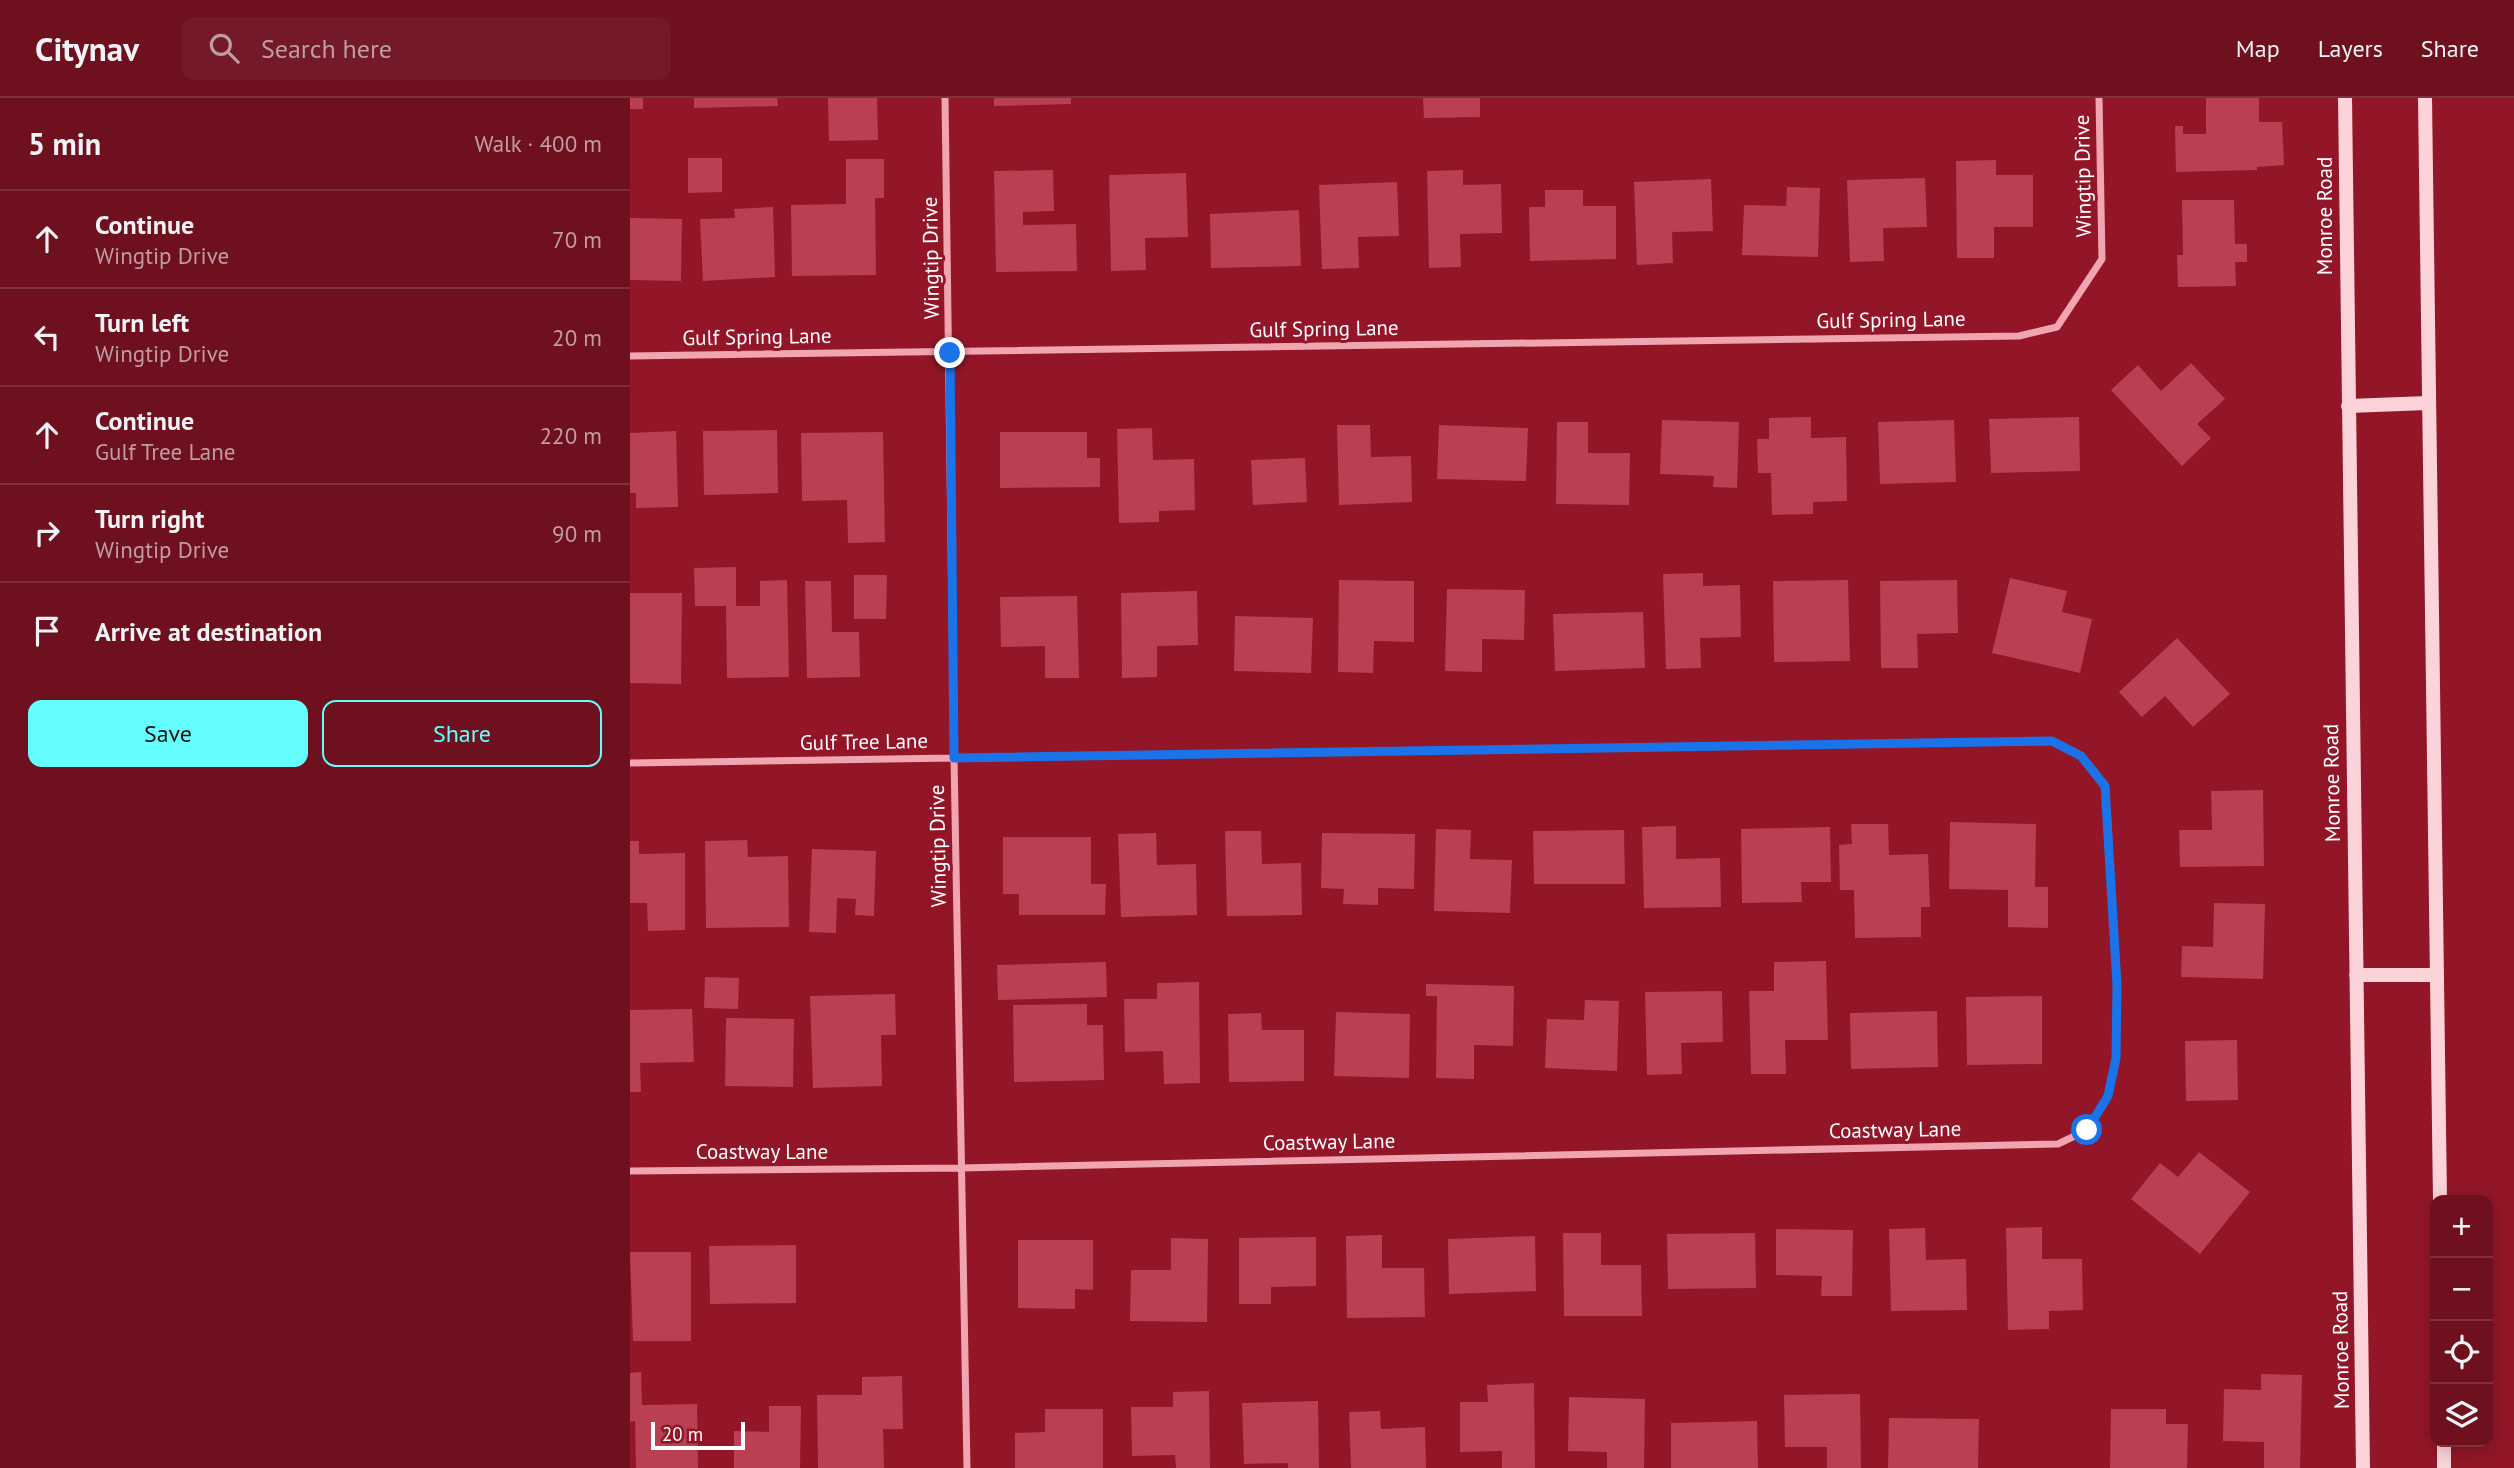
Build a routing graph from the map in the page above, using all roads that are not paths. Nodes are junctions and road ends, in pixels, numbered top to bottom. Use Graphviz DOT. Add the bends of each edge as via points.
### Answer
graph roads {
  1 [pos="945,98"];
  2 [pos="2099,98"];
  3 [pos="2345,98"];
  4 [pos="2425,98"];
  5 [pos="2019,336"];
  6 [pos="950,353"];
  7 [pos="630,356"];
  8 [pos="2428,403"];
  9 [pos="2348,406"];
  10 [pos="954,758"];
  11 [pos="630,763"];
  12 [pos="2356,975"];
  13 [pos="2437,975"];
  14 [pos="2028,1144"];
  15 [pos="961,1168"];
  16 [pos="630,1171"];
  17 [pos="2440,1195"];
  18 [pos="2444,1447"];
  19 [pos="967,1468"];
  20 [pos="2363,1468"];
  21 [pos="2444,1468"];
  1 -- 6 [label="street, Wingtip Drive"];
  2 -- 5 [label="street, Wingtip Drive" via="2102,259 2057,327"];
  3 -- 9 [label="main road, Monroe Road"];
  4 -- 8 [label="main road"];
  5 -- 6 [label="street, Gulf Spring Lane"];
  6 -- 7 [label="street, Gulf Spring Lane"];
  6 -- 10 [label="street, Wingtip Drive"];
  8 -- 9 [label="main road"];
  8 -- 13 [label="main road"];
  9 -- 12 [label="main road, Monroe Road"];
  10 -- 11 [label="street, Gulf Tree Lane"];
  10 -- 14 [label="street, Gulf Tree Lane" via="2052,741 2081,756 2105,786 2117,985 2116,1058 2108,1096 2087,1130 2058,1144"];
  10 -- 15 [label="street, Wingtip Drive"];
  12 -- 13 [label="main road"];
  12 -- 20 [label="main road, Monroe Road"];
  13 -- 17 [label="main road"];
  14 -- 15 [label="street, Coastway Lane"];
  15 -- 16 [label="street, Coastway Lane"];
  15 -- 19 [label="street, Wingtip Drive"];
  18 -- 21 [label="main road"];
}
